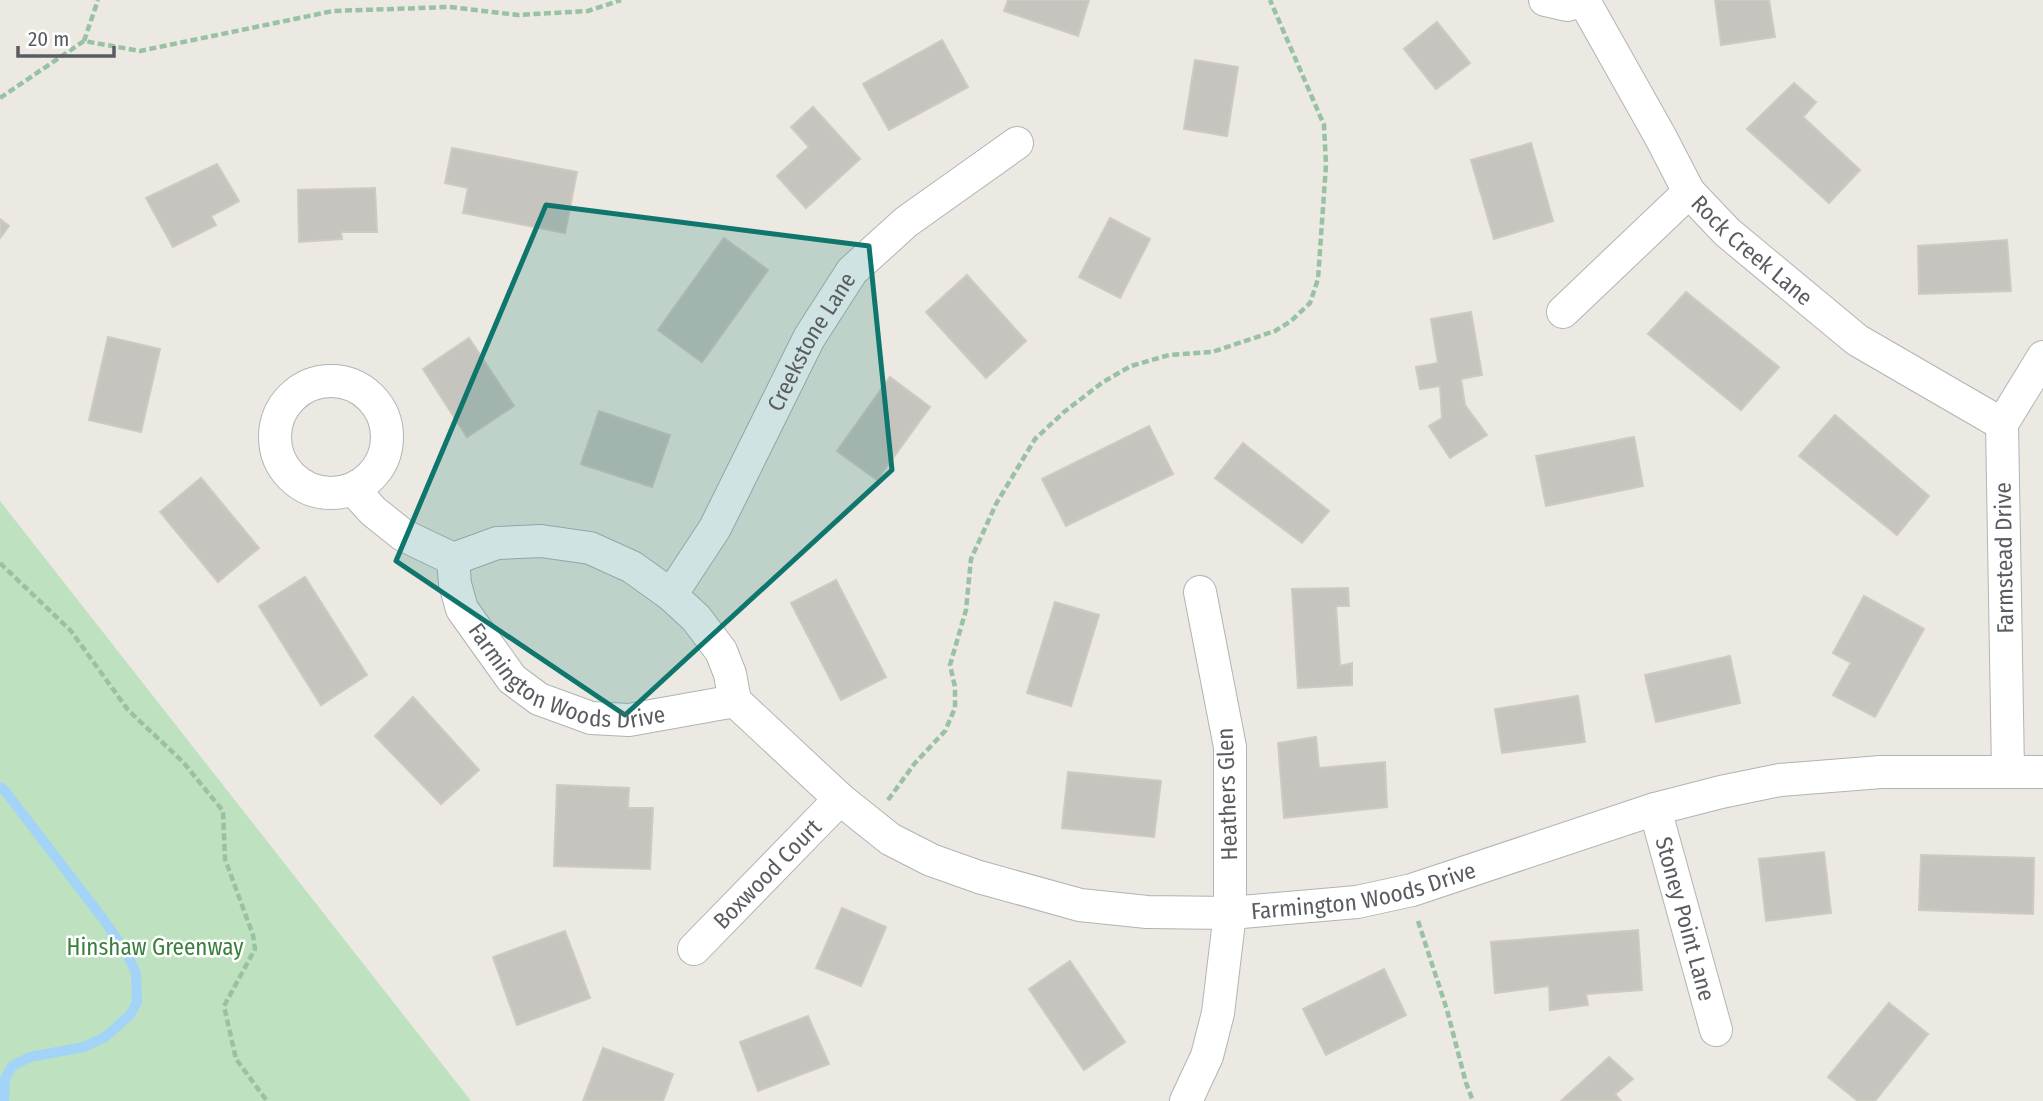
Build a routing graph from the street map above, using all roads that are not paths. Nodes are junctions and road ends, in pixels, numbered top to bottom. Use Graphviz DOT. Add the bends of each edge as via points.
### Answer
graph roads {
  1 [pos="1545,0"];
  2 [pos="1585,1"];
  3 [pos="1017,143"];
  4 [pos="1689,192"];
  5 [pos="1563,312"];
  6 [pos="2043,357"];
  7 [pos="2002,425"];
  8 [pos="353,489"];
  9 [pos="453,559"];
  10 [pos="1200,592"];
  11 [pos="671,595"];
  12 [pos="735,701"];
  13 [pos="2008,771"];
  14 [pos="2043,772"];
  15 [pos="840,799"];
  16 [pos="1655,809"];
  17 [pos="1230,913"];
  18 [pos="695,949"];
  19 [pos="1716,1030"];
  20 [pos="1186,1101"];
  1 -- 2 [label="street, Rock Creek Lane" via="1567,5"];
  2 -- 4 [label="street, Rock Creek Lane"];
  3 -- 11 [label="street, Creekstone Lane" via="906,222 852,271 809,338 715,528"];
  4 -- 5 [label="street"];
  4 -- 7 [label="street, Rock Creek Lane" via="1727,232 1857,340"];
  6 -- 7 [label="street"];
  7 -- 13 [label="street, Farmstead Drive"];
  8 -- 9 [label="street" via="403,535"];
  9 -- 11 [label="street" via="497,543 541,541 590,548 632,567"];
  9 -- 12 [label="street, Farmington Woods Drive" via="462,609 512,679 539,699 592,718 629,720"];
  10 -- 17 [label="street, Heathers Glen" via="1230,747"];
  11 -- 12 [label="street" via="721,651"];
  12 -- 15 [label="street, Farmington Woods Drive"];
  13 -- 14 [label="street, Farmington Woods Drive"];
  13 -- 16 [label="street, Farmington Woods Drive" via="1881,772 1780,780"];
  15 -- 17 [label="street, Farmington Woods Drive" via="890,839 931,860 1003,885 1080,905"];
  15 -- 18 [label="street, Boxwood Court"];
  16 -- 17 [label="street, Farmington Woods Drive" via="1412,890 1357,902"];
  16 -- 19 [label="street, Stoney Point Lane"];
  17 -- 20 [label="street, Heathers Glen" via="1218,1013 1207,1056"];
}
